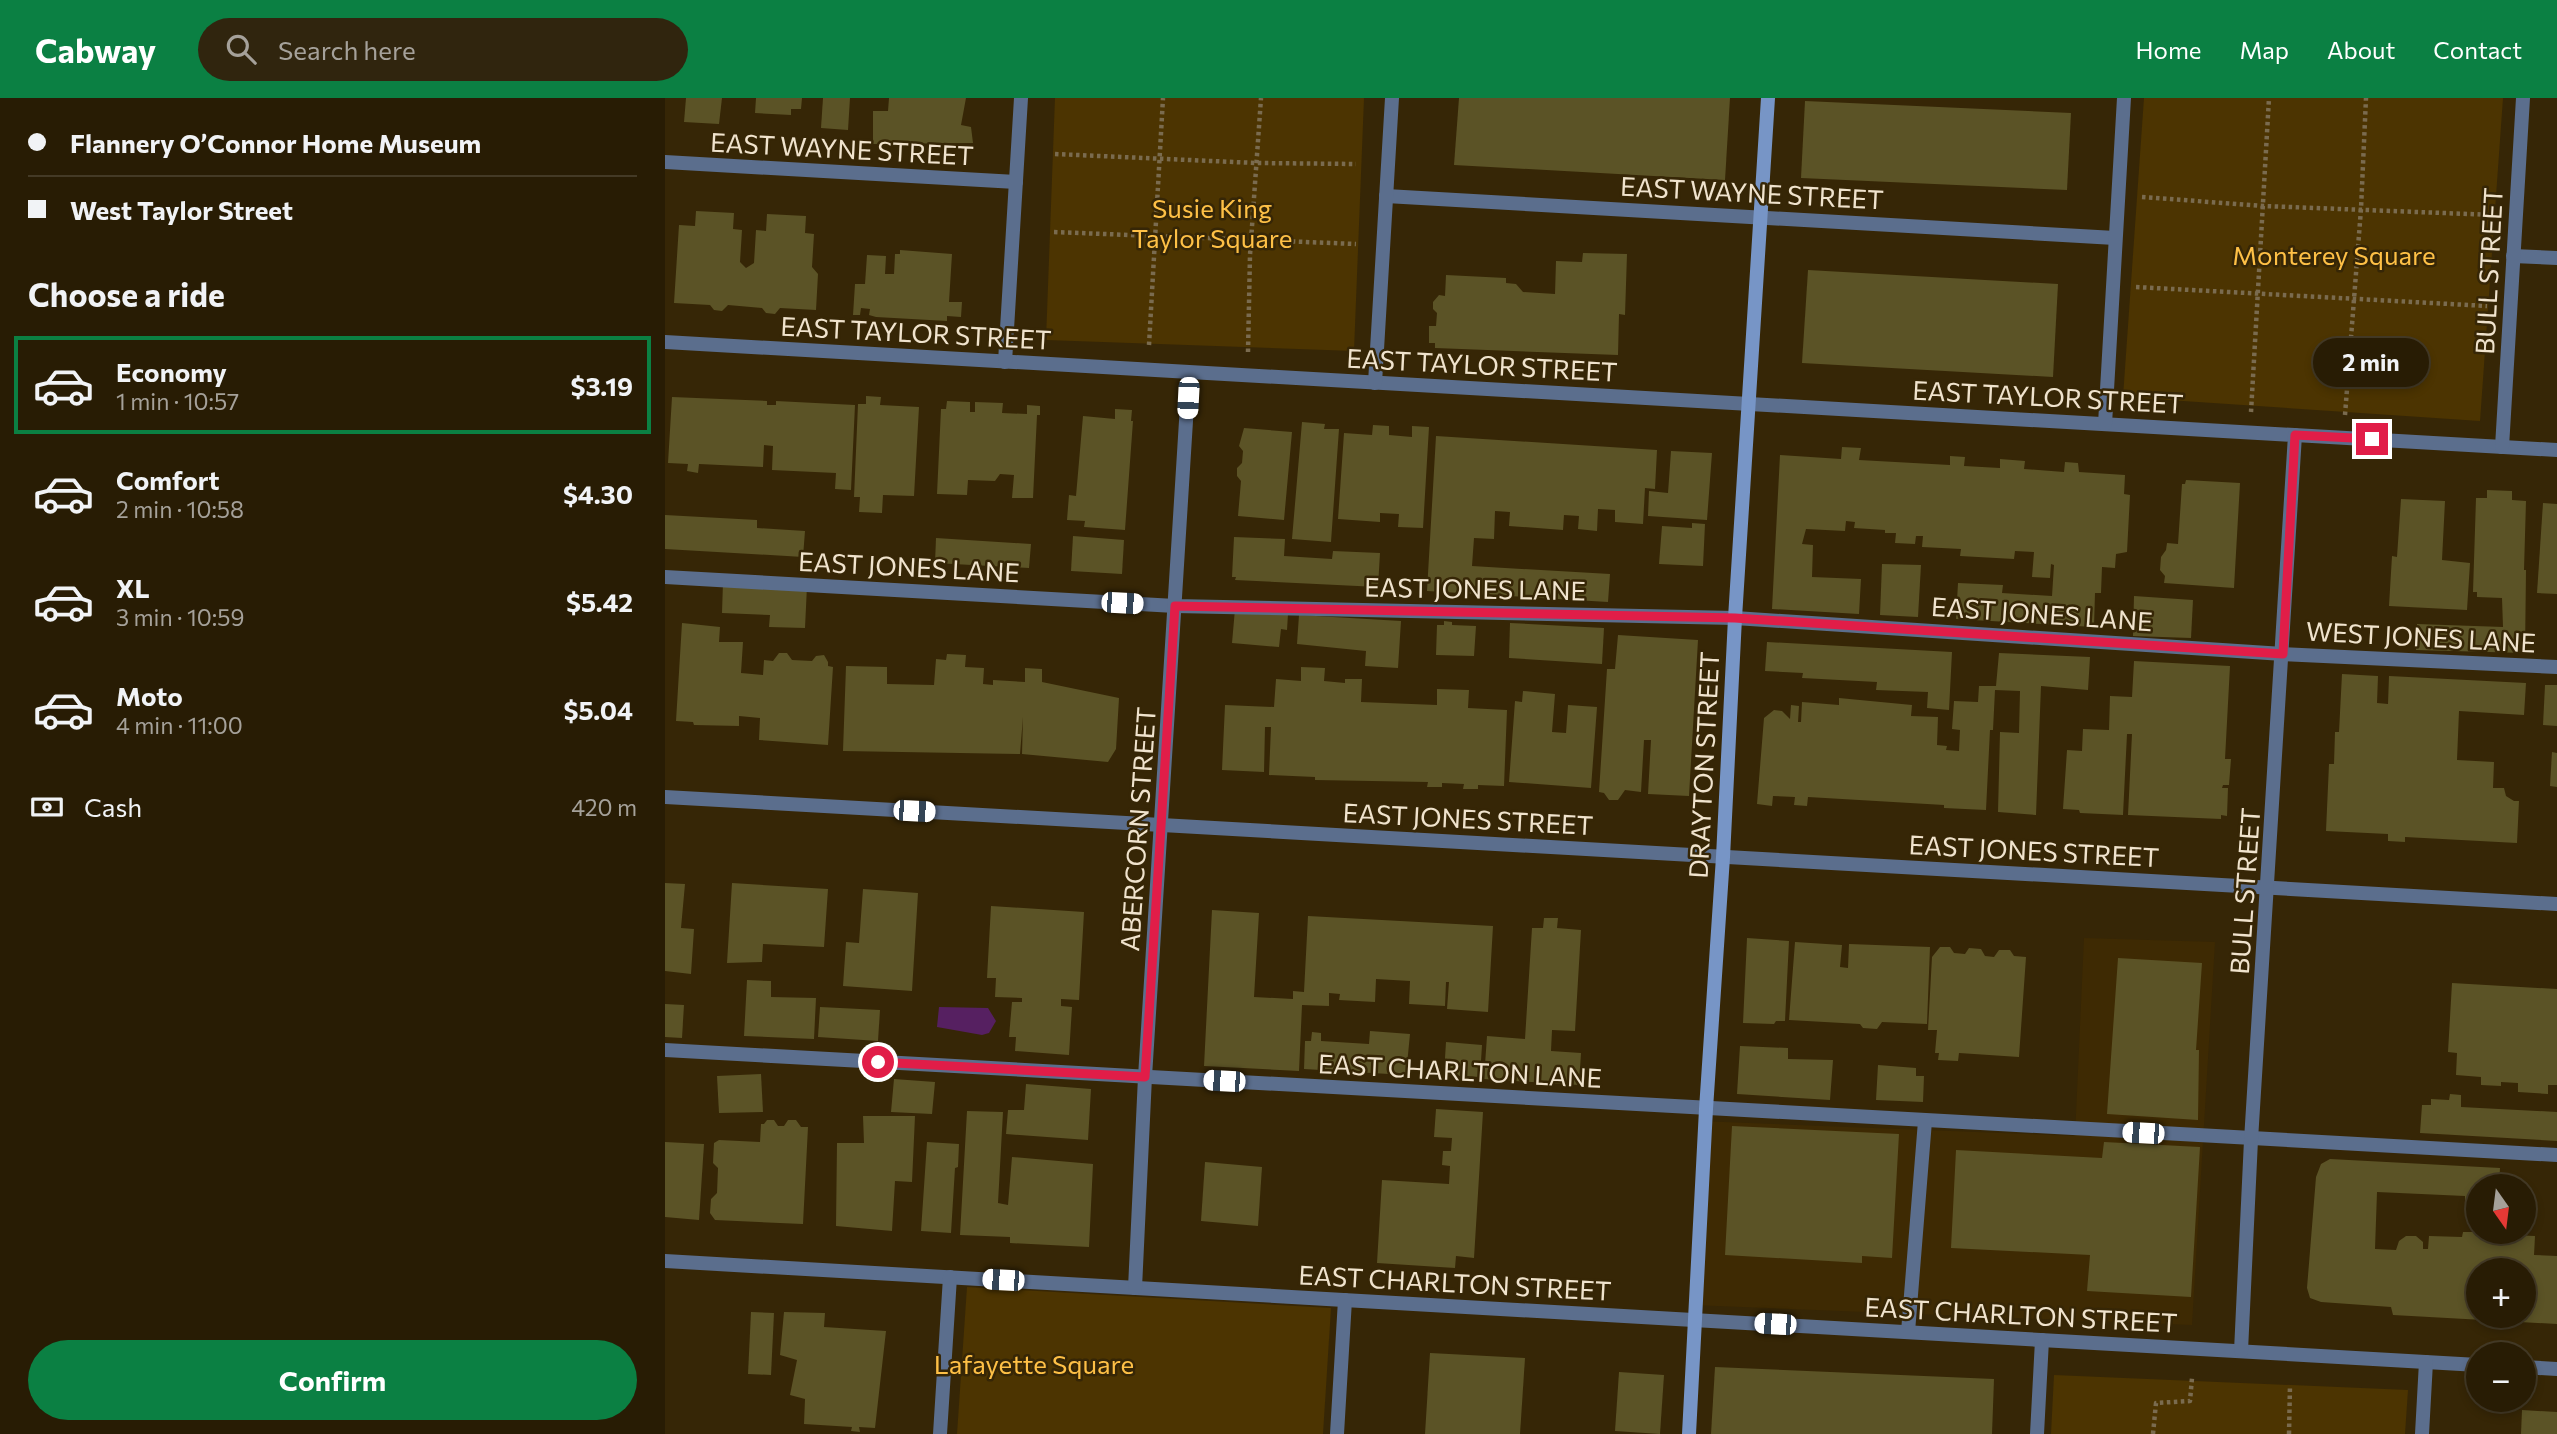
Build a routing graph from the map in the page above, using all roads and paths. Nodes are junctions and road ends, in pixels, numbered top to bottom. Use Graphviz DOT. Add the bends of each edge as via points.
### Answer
graph roads {
  1 [pos="1021,98"];
  2 [pos="1163,98"];
  3 [pos="1261,98"];
  4 [pos="1392,98"];
  5 [pos="1768,98"];
  6 [pos="2124,98"];
  7 [pos="2269,98"];
  8 [pos="2366,98"];
  9 [pos="2523,98"];
  10 [pos="1055,153"];
  11 [pos="1159,160"];
  12 [pos="665,162"];
  13 [pos="1256,163"];
  14 [pos="1356,164"];
  15 [pos="1016,182"];
  16 [pos="1386,196"];
  17 [pos="2138,197"];
  18 [pos="2264,206"];
  19 [pos="2361,209"];
  20 [pos="2495,216"];
  21 [pos="1761,217"];
  22 [pos="1054,232"];
  23 [pos="1155,236"];
  24 [pos="2115,237"];
  25 [pos="1251,241"];
  26 [pos="1356,244"];
  27 [pos="2513,256"];
  28 [pos="2557,258"];
  29 [pos="2132,287"];
  30 [pos="2259,294"];
  31 [pos="2353,299"];
  32 [pos="2488,306"];
  33 [pos="665,342"];
  34 [pos="1149,352"];
  35 [pos="1248,359"];
  36 [pos="1005,362"];
  37 [pos="1189,373"];
  38 [pos="1375,383"];
  39 [pos="1750,404"];
  40 [pos="2345,421"];
  41 [pos="2251,422"];
  42 [pos="2105,424"];
  43 [pos="2295,435"];
  44 [pos="2502,447"];
  45 [pos="2557,450"];
  46 [pos="665,577"];
  47 [pos="1175,606"];
  48 [pos="1735,618"];
  49 [pos="2283,654"];
  50 [pos="2557,667"];
  51 [pos="665,797"];
  52 [pos="1162,825"];
  53 [pos="1723,857"];
  54 [pos="2269,888"];
  55 [pos="2557,904"];
  56 [pos="665,1049"];
  57 [pos="1145,1077"];
  58 [pos="1706,1109"];
  59 [pos="1925,1121"];
  60 [pos="2251,1140"];
  61 [pos="2557,1155"];
  62 [pos="665,1261"];
  63 [pos="950,1277"];
  64 [pos="1135,1288"];
  65 [pos="1345,1300"];
  66 [pos="1696,1320"];
  67 [pos="1908,1332"];
  68 [pos="2042,1340"];
  69 [pos="2241,1350"];
  70 [pos="2426,1362"];
  71 [pos="2466,1364"];
  72 [pos="2536,1368"];
  73 [pos="2557,1369"];
  74 [pos="2192,1378"];
  75 [pos="2290,1385"];
  76 [pos="940,1434"];
  77 [pos="1337,1434"];
  78 [pos="1689,1434"];
  79 [pos="2037,1434"];
  80 [pos="2153,1434"];
  81 [pos="2289,1434"];
  82 [pos="2422,1434"];
  1 -- 15 [label="street"];
  2 -- 11 [label="path"];
  3 -- 13 [label="path"];
  4 -- 16 [label="street"];
  5 -- 21 [label="main road, DRAYTON STREET"];
  6 -- 24 [label="street"];
  7 -- 18 [label="path"];
  8 -- 19 [label="path"];
  9 -- 27 [label="street, BULL STREET"];
  10 -- 11 [label="path"];
  11 -- 13 [label="path"];
  11 -- 23 [label="path"];
  12 -- 15 [label="street, EAST WAYNE STREET"];
  13 -- 14 [label="path"];
  13 -- 25 [label="path"];
  15 -- 36 [label="street"];
  16 -- 21 [label="street, EAST WAYNE STREET"];
  16 -- 38 [label="street"];
  17 -- 18 [label="path"];
  18 -- 19 [label="path"];
  18 -- 30 [label="path"];
  19 -- 20 [label="path"];
  19 -- 31 [label="path"];
  21 -- 24 [label="street, EAST WAYNE STREET"];
  21 -- 39 [label="main road, DRAYTON STREET"];
  22 -- 23 [label="path"];
  23 -- 25 [label="path"];
  23 -- 34 [label="path"];
  24 -- 42 [label="street"];
  25 -- 26 [label="path"];
  25 -- 35 [label="path"];
  27 -- 28 [label="street"];
  27 -- 44 [label="street, BULL STREET"];
  29 -- 30 [label="path"];
  30 -- 31 [label="path"];
  30 -- 41 [label="path"];
  31 -- 32 [label="path"];
  31 -- 40 [label="path"];
  33 -- 36 [label="street, EAST TAYLOR STREET"];
  36 -- 37 [label="street, EAST TAYLOR STREET"];
  37 -- 38 [label="street, EAST TAYLOR STREET"];
  37 -- 47 [label="street, ABERCORN STREET"];
  38 -- 39 [label="street, EAST TAYLOR STREET"];
  39 -- 42 [label="street, EAST TAYLOR STREET"];
  39 -- 48 [label="main road, DRAYTON STREET"];
  42 -- 43 [label="street, EAST TAYLOR STREET"];
  43 -- 44 [label="street, EAST TAYLOR STREET"];
  43 -- 49 [label="street, BULL STREET"];
  44 -- 45 [label="street, EAST TAYLOR STREET"];
  46 -- 47 [label="street, EAST JONES LANE"];
  47 -- 48 [label="street, EAST JONES LANE"];
  47 -- 52 [label="street, ABERCORN STREET"];
  48 -- 49 [label="street, EAST JONES LANE"];
  48 -- 53 [label="main road, DRAYTON STREET"];
  49 -- 50 [label="street, WEST JONES LANE"];
  49 -- 54 [label="street, BULL STREET"];
  51 -- 52 [label="street, EAST JONES STREET"];
  52 -- 53 [label="street, EAST JONES STREET"];
  52 -- 57 [label="street, ABERCORN STREET"];
  53 -- 54 [label="street, EAST JONES STREET"];
  53 -- 58 [label="main road, DRAYTON STREET"];
  54 -- 55 [label="street, EAST JONES STREET"];
  54 -- 60 [label="street, BULL STREET"];
  56 -- 57 [label="street, EAST CHARLTON LANE"];
  57 -- 58 [label="street, EAST CHARLTON LANE"];
  57 -- 64 [label="street, ABERCORN STREET"];
  58 -- 59 [label="street, EAST CHARLTON LANE"];
  58 -- 66 [label="main road, DRAYTON STREET"];
  59 -- 60 [label="street, EAST CHARLTON LANE"];
  59 -- 67 [label="street"];
  60 -- 61 [label="street, EAST CHARLTON LANE"];
  60 -- 69 [label="street, BULL STREET"];
  62 -- 63 [label="street, EAST CHARLTON STREET"];
  63 -- 64 [label="street, EAST CHARLTON STREET"];
  63 -- 76 [label="street"];
  64 -- 65 [label="street, EAST CHARLTON STREET"];
  65 -- 66 [label="street, EAST CHARLTON STREET"];
  65 -- 77 [label="street"];
  66 -- 67 [label="street, EAST CHARLTON STREET"];
  66 -- 78 [label="main road, DRAYTON STREET"];
  67 -- 68 [label="street, EAST CHARLTON STREET"];
  68 -- 69 [label="street, EAST CHARLTON STREET"];
  68 -- 79 [label="street"];
  69 -- 70 [label="street, EAST CHARLTON STREET"];
  70 -- 71 [label="street, EAST CHARLTON STREET"];
  70 -- 82 [label="street"];
  72 -- 73 [label="street"];
  74 -- 80 [label="path" via="2190,1401 2156,1403"];
  75 -- 81 [label="path"];
}
